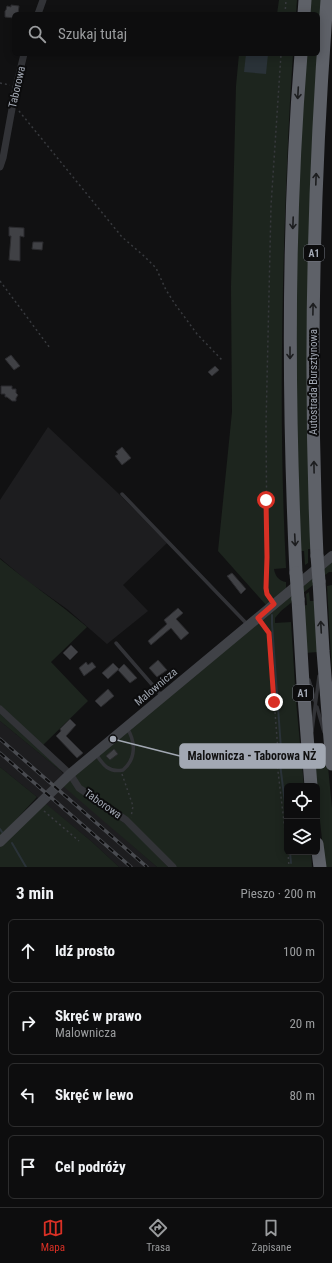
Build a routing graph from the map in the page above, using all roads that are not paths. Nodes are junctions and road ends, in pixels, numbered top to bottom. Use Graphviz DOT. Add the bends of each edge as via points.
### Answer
graph roads {
  1 [pos="43,0"];
  2 [pos="305,0"];
  3 [pos="327,0"];
  4 [pos="39,12"];
  5 [pos="304,12"];
  6 [pos="24,56"];
  7 [pos="301,56"];
  8 [pos="0,167"];
  9 [pos="122,494"];
  10 [pos="332,556"];
  11 [pos="249,626"];
  12 [pos="116,643"];
  13 [pos="322,651"];
  14 [pos="300,652"];
  15 [pos="163,697"];
  16 [pos="316,704"];
  17 [pos="0,709"];
  18 [pos="127,728"];
  19 [pos="95,753"];
  20 [pos="309,758"];
  21 [pos="331,760"];
  22 [pos="70,774"];
  23 [pos="312,783"];
  24 [pos="0,842"];
  25 [pos="318,855"];
  26 [pos="173,867"];
  27 [pos="320,867"];
  1 -- 4 [label="street"];
  2 -- 5 [label="highway"];
  13 -- 3 [label="highway, Autostrada Bursztynowa / A1, one-way, bridge" via="313,410 314,250"];
  6 -- 8 [label="street, Taborowa"];
  7 -- 14 [label="highway, Autostrada Bursztynowa / A1, one-way, bridge" via="290,336"];
  9 -- 11 [label="lane"];
  10 -- 11 [label="street, Malownicza"];
  11 -- 15 [label="street, Malownicza"];
  12 -- 15 [label="lane"];
  13 -- 16 [label="lane"];
  13 -- 21 [label="highway, Autostrada Bursztynowa / A1"];
  14 -- 16 [label="lane"];
  14 -- 20 [label="highway, Autostrada Bursztynowa / A1"];
  15 -- 18 [label="street, Malownicza"];
  16 -- 20 [label="lane"];
  16 -- 21 [label="lane"];
  17 -- 22 [label="street, Taborowa"];
  18 -- 19 [label="street, Malownicza"];
  18 -- 19 [label="lane" via="134,743 128,766 122,770 111,770 106,768"];
  19 -- 22 [label="street, Malownicza"];
  20 -- 23 [label="highway, Autostrada Bursztynowa / A1"];
  22 -- 24 [label="street, Malownicza"];
  22 -- 26 [label="street, Taborowa" via="79,788 128,822"];
  25 -- 27 [label="highway"];
}
